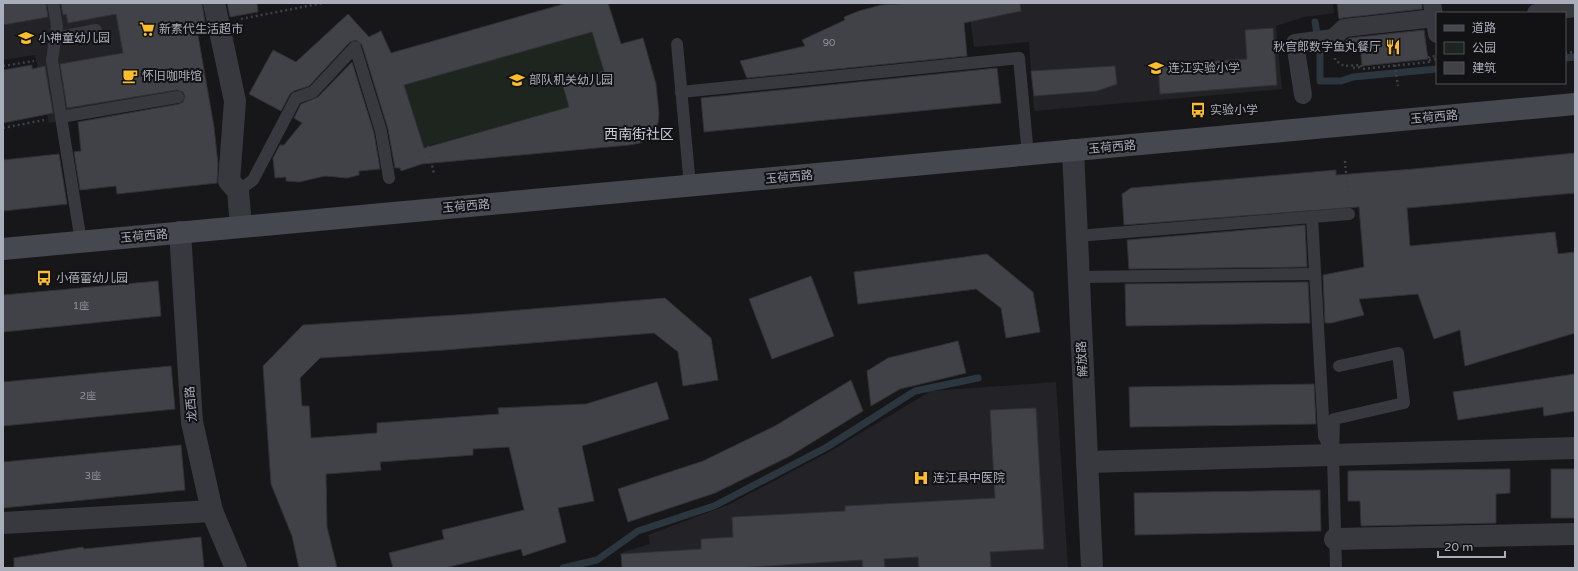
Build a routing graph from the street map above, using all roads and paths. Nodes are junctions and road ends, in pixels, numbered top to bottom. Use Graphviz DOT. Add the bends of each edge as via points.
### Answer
graph roads {
  1 [pos="53,3"];
  2 [pos="323,3"];
  3 [pos="1575,8"];
  4 [pos="1544,12"];
  5 [pos="216,13"];
  6 [pos="1435,18"];
  7 [pos="96,30"];
  8 [pos="55,38"];
  9 [pos="1333,38"];
  10 [pos="677,44"];
  11 [pos="1436,58"];
  12 [pos="1395,65"];
  13 [pos="3,66"];
  14 [pos="1362,66"];
  15 [pos="35,67"];
  16 [pos="1353,68"];
  17 [pos="1398,86"];
  18 [pos="681,92"];
  19 [pos="1303,95"];
  20 [pos="178,97"];
  21 [pos="1575,104"];
  22 [pos="44,113"];
  23 [pos="61,117"];
  24 [pos="3,128"];
  25 [pos="428,146"];
  26 [pos="1073,150"];
  27 [pos="1028,155"];
  28 [pos="1344,161"];
  29 [pos="434,174"];
  30 [pos="389,178"];
  31 [pos="690,186"];
  32 [pos="238,191"];
  33 [pos="1349,214"];
  34 [pos="1312,217"];
  35 [pos="241,226"];
  36 [pos="180,232"];
  37 [pos="1077,236"];
  38 [pos="80,242"];
  39 [pos="3,249"];
  40 [pos="1315,274"];
  41 [pos="1079,277"];
  42 [pos="1339,366"];
  43 [pos="1575,448"];
  44 [pos="1333,455"];
  45 [pos="1087,462"];
  46 [pos="212,511"];
  47 [pos="3,523"];
  48 [pos="1575,534"];
  49 [pos="1335,539"];
  50 [pos="236,568"];
  51 [pos="1092,568"];
  52 [pos="1336,568"];
  1 -- 8 [label="lane" via="57,26"];
  2 -- 5 [label="path"];
  3 -- 4 [label="street"];
  5 -- 32 [label="street" via="234,101 229,181"];
  6 -- 9 [label="street" via="1344,28"];
  7 -- 8 [label="lane"];
  8 -- 23 [label="lane" via="52,60"];
  9 -- 14 [label="path" via="1336,60 1344,66"];
  9 -- 19 [label="street" via="1295,43"];
  10 -- 18 [label="lane"];
  11 -- 12 [label="path" via="1429,57 1429,62"];
  12 -- 14 [label="path" via="1362,69"];
  12 -- 17 [label="path"];
  13 -- 15 [label="path" via="34,60"];
  14 -- 16 [label="path"];
  18 -- 27 [label="lane" via="1019,58"];
  18 -- 31 [label="lane"];
  20 -- 23 [label="lane"];
  21 -- 26 [label="main road, 玉荷西路"];
  22 -- 24 [label="path" via="45,120"];
  23 -- 38 [label="lane"];
  25 -- 29 [label="path"];
  26 -- 27 [label="main road, 玉荷西路"];
  26 -- 37 [label="street, 解放路"];
  27 -- 31 [label="main road, 玉荷西路"];
  28 -- 33 [label="path"];
  30 -- 32 [label="lane" via="381,131 355,47 313,92 296,98 252,180"];
  31 -- 35 [label="main road, 玉荷西路"];
  32 -- 35 [label="street"];
  33 -- 34 [label="lane"];
  34 -- 37 [label="lane"];
  34 -- 40 [label="lane"];
  35 -- 36 [label="main road, 玉荷西路"];
  36 -- 38 [label="main road, 玉荷西路"];
  36 -- 46 [label="street, 龙西路" via="192,422"];
  37 -- 41 [label="street, 解放路"];
  38 -- 39 [label="main road, 玉荷西路"];
  40 -- 41 [label="lane"];
  40 -- 44 [label="lane" via="1324,436"];
  41 -- 45 [label="street, 解放路"];
  42 -- 44 [label="lane" via="1398,353 1404,403 1334,419"];
  43 -- 44 [label="street"];
  44 -- 45 [label="street"];
  44 -- 49 [label="lane"];
  45 -- 51 [label="street, 解放路"];
  46 -- 47 [label="street"];
  46 -- 50 [label="street, 龙西路"];
  48 -- 49 [label="street"];
  49 -- 52 [label="lane"];
}
